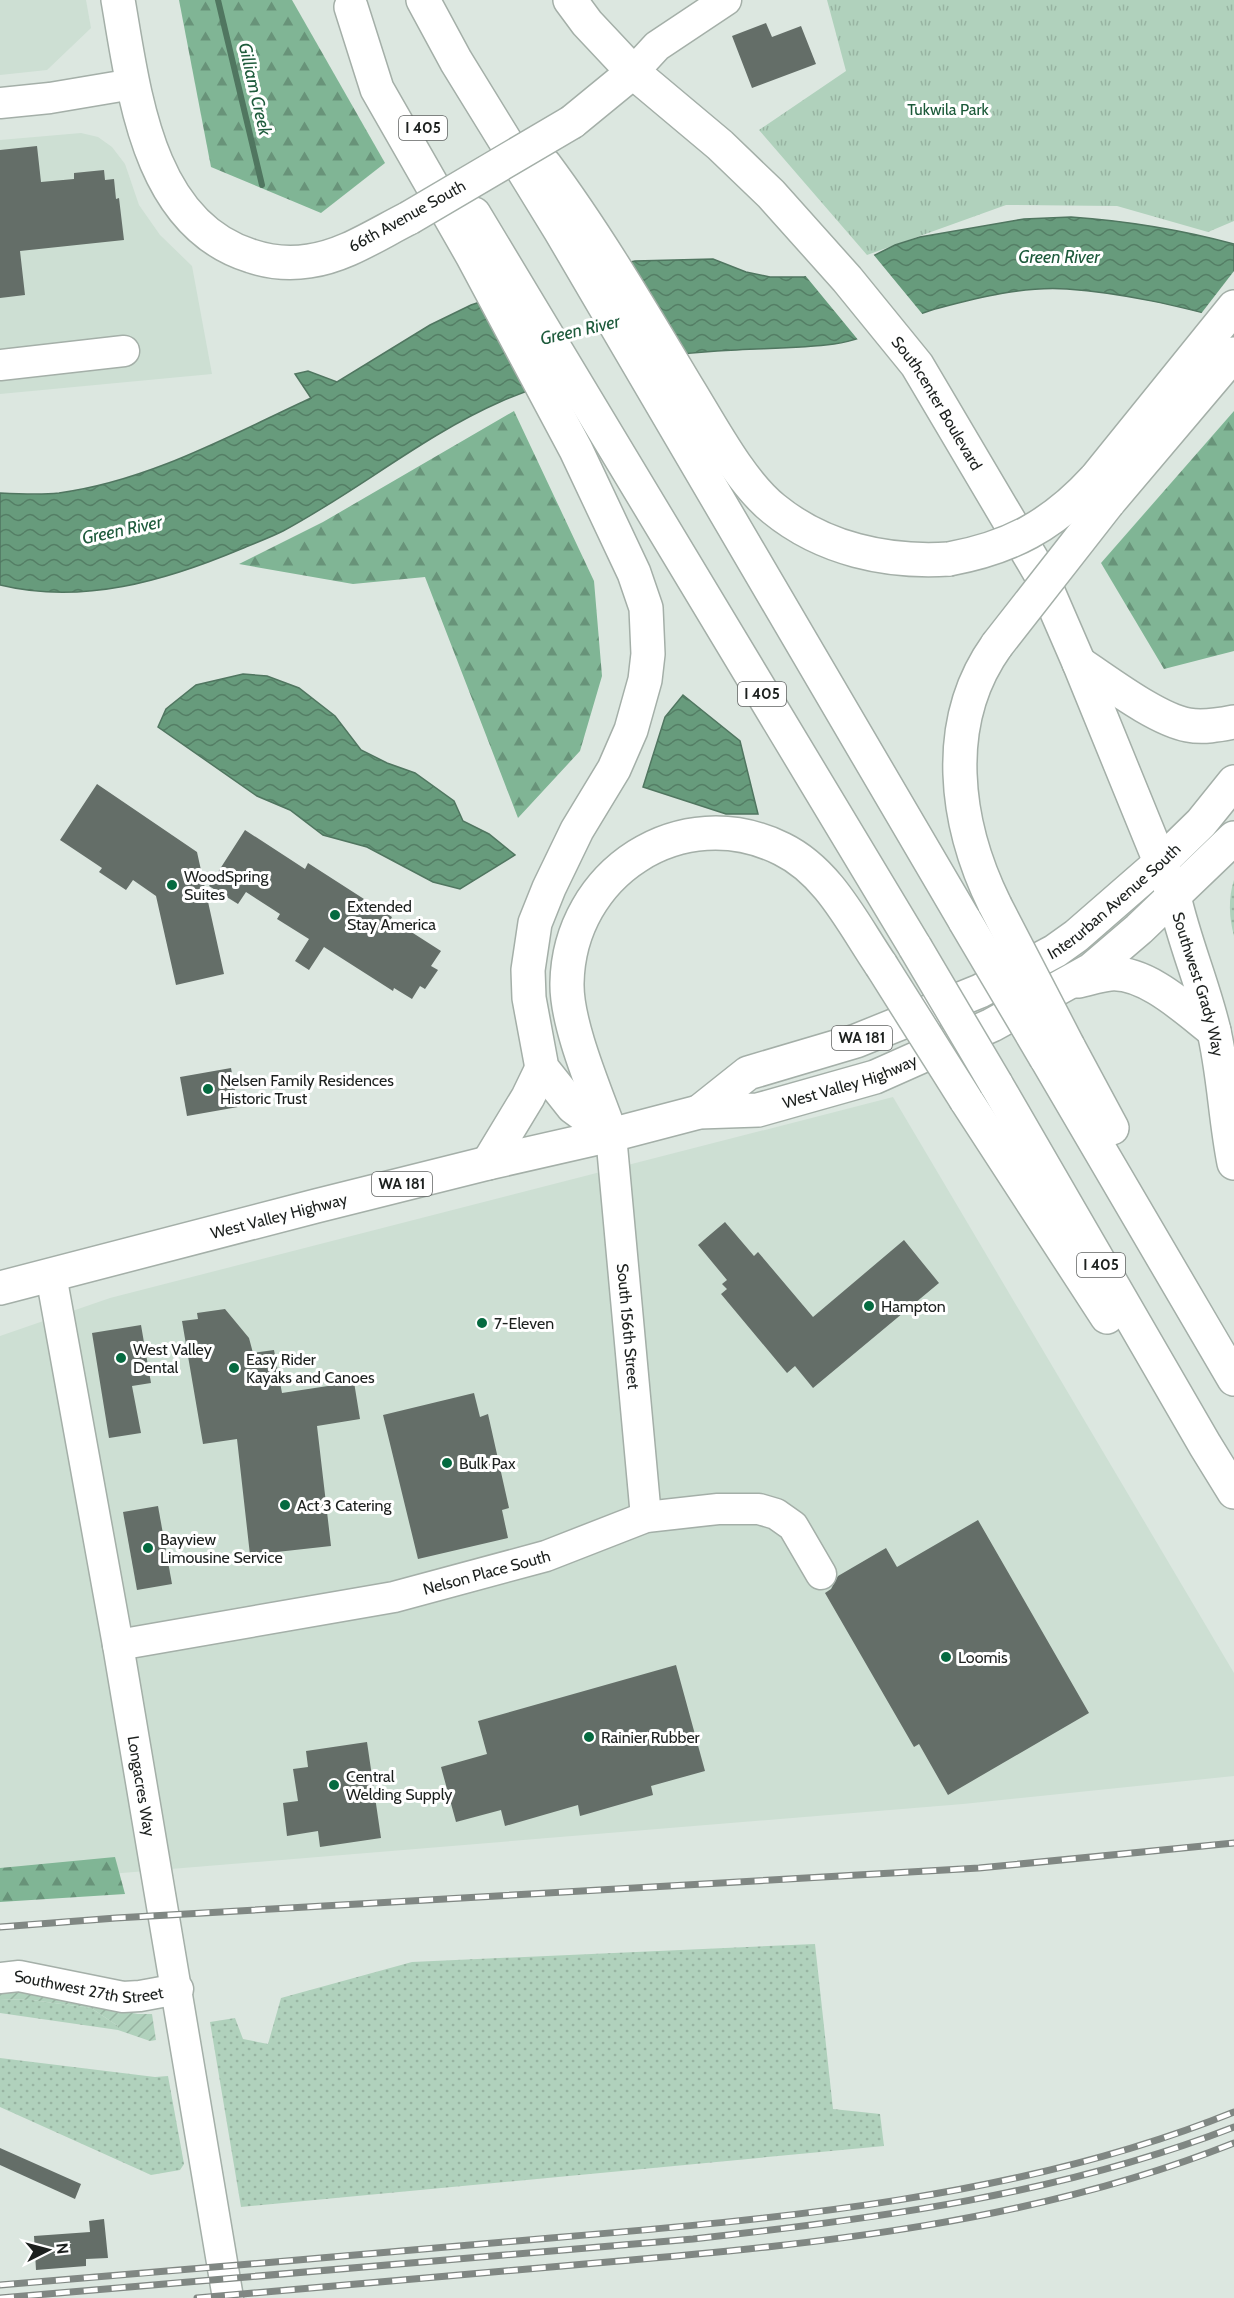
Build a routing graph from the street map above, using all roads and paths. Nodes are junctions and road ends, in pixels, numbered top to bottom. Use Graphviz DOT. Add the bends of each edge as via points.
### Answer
graph roads {
  1 [pos="117,0"];
  2 [pos="423,0"];
  3 [pos="570,0"];
  4 [pos="726,0"];
  5 [pos="349,3"];
  6 [pos="633,72"];
  7 [pos="133,84"];
  8 [pos="0,103"];
  9 [pos="483,251"];
  10 [pos="1234,307"];
  11 [pos="124,351"];
  12 [pos="1226,364"];
  13 [pos="0,365"];
  14 [pos="687,416"];
  15 [pos="1102,491"];
  16 [pos="1079,663"];
  17 [pos="1234,722"];
  18 [pos="1234,782"];
  19 [pos="1234,838"];
  20 [pos="1161,862"];
  21 [pos="1174,896"];
  22 [pos="1067,984"];
  23 [pos="974,994"];
  24 [pos="1214,1031"];
  25 [pos="1057,1052"];
  26 [pos="542,1068"];
  27 [pos="1230,1106"];
  28 [pos="699,1112"];
  29 [pos="611,1136"];
  30 [pos="488,1163"];
  31 [pos="1234,1163"];
  32 [pos="51,1275"];
  33 [pos="0,1288"];
  34 [pos="1234,1367"];
  35 [pos="1234,1379"];
  36 [pos="1205,1445"];
  37 [pos="1234,1492"];
  38 [pos="646,1517"];
  39 [pos="821,1574"];
  40 [pos="118,1645"];
  41 [pos="0,1978"];
  42 [pos="177,1989"];
  43 [pos="228,2298"];
  1 -- 7 [label="main road, 66th Avenue South"];
  2 -- 14 [label="main road" via="456,61 546,166 572,226 621,278"];
  3 -- 6 [label="main road, Southcenter Boulevard" via="586,23"];
  4 -- 6 [label="street, 66th Avenue South" via="657,46"];
  5 -- 9 [label="main road" via="377,89"];
  6 -- 7 [label="main road, 66th Avenue South, bridge" via="572,122 409,218 332,256 286,262 240,253 219,243 190,219 168,188"];
  6 -- 16 [label="main road, Southcenter Boulevard" via="771,194 917,365 1040,573"];
  7 -- 8 [label="street"];
  9 -- 26 [label="main road" via="641,592 647,621 645,680 631,730 614,770 577,830 535,923 528,970 529,998"];
  9 -- 36 [label="main road, I 405, bridge" via="609,440 915,947"];
  10 -- 15 [label="main road" via="1186,366"];
  11 -- 13 [label="street"];
  12 -- 15 [label="main road"];
  14 -- 15 [label="main road, bridge" via="773,508 833,543 865,553 909,560 949,558 995,548 1030,533"];
  14 -- 25 [label="main road, bridge" via="965,921"];
  15 -- 25 [label="main road, bridge" via="978,677 968,706 959,759 967,834 983,882"];
  16 -- 17 [label="main road" via="1142,704 1188,725"];
  16 -- 20 [label="main road, Southcenter Boulevard"];
  18 -- 20 [label="main road, Interurban Avenue South" via="1201,823"];
  19 -- 21 [label="main road"];
  20 -- 21 [label="main road, Southcenter Boulevard"];
  20 -- 23 [label="main road, Interurban Avenue South" via="1055,951"];
  21 -- 22 [label="main road" via="1091,970"];
  21 -- 24 [label="main road, Southwest Grady Way"];
  22 -- 24 [label="main road" via="1111,974 1131,978 1155,986"];
  22 -- 28 [label="main road, West Valley Highway / WA 181" via="992,1025 875,1077 758,1110"];
  23 -- 28 [label="main road, West Valley Highway / WA 181" via="856,1041 747,1073"];
  24 -- 27 [label="main road, Southwest Grady Way"];
  25 -- 34 [label="main road" via="1178,1252"];
  25 -- 35 [label="main road"];
  26 -- 29 [label="main road" via="573,1107"];
  26 -- 30 [label="main road"];
  27 -- 31 [label="main road, Southwest Grady Way"];
  28 -- 29 [label="main road, West Valley Highway / WA 181"];
  29 -- 30 [label="main road, West Valley Highway / WA 181"];
  29 -- 36 [label="main road, bridge" via="575,1030 567,987 573,941 588,906 616,872 668,841 706,834 755,838 783,850 806,865 837,897 1147,1378"];
  29 -- 38 [label="street, South 156th Street"];
  30 -- 32 [label="main road, West Valley Highway / WA 181"];
  32 -- 33 [label="main road, West Valley Highway / WA 181"];
  32 -- 40 [label="street, Longacres Way"];
  36 -- 37 [label="main road, I 405"];
  38 -- 39 [label="street, Nelson Place South" via="718,1509 759,1509 776,1514 793,1526"];
  38 -- 40 [label="street, Nelson Place South" via="546,1556 394,1597"];
  40 -- 42 [label="street, Longacres Way"];
  41 -- 42 [label="street, Southwest 27th Street" via="19,1976 123,1997"];
  42 -- 43 [label="street, Longacres Way"];
}
